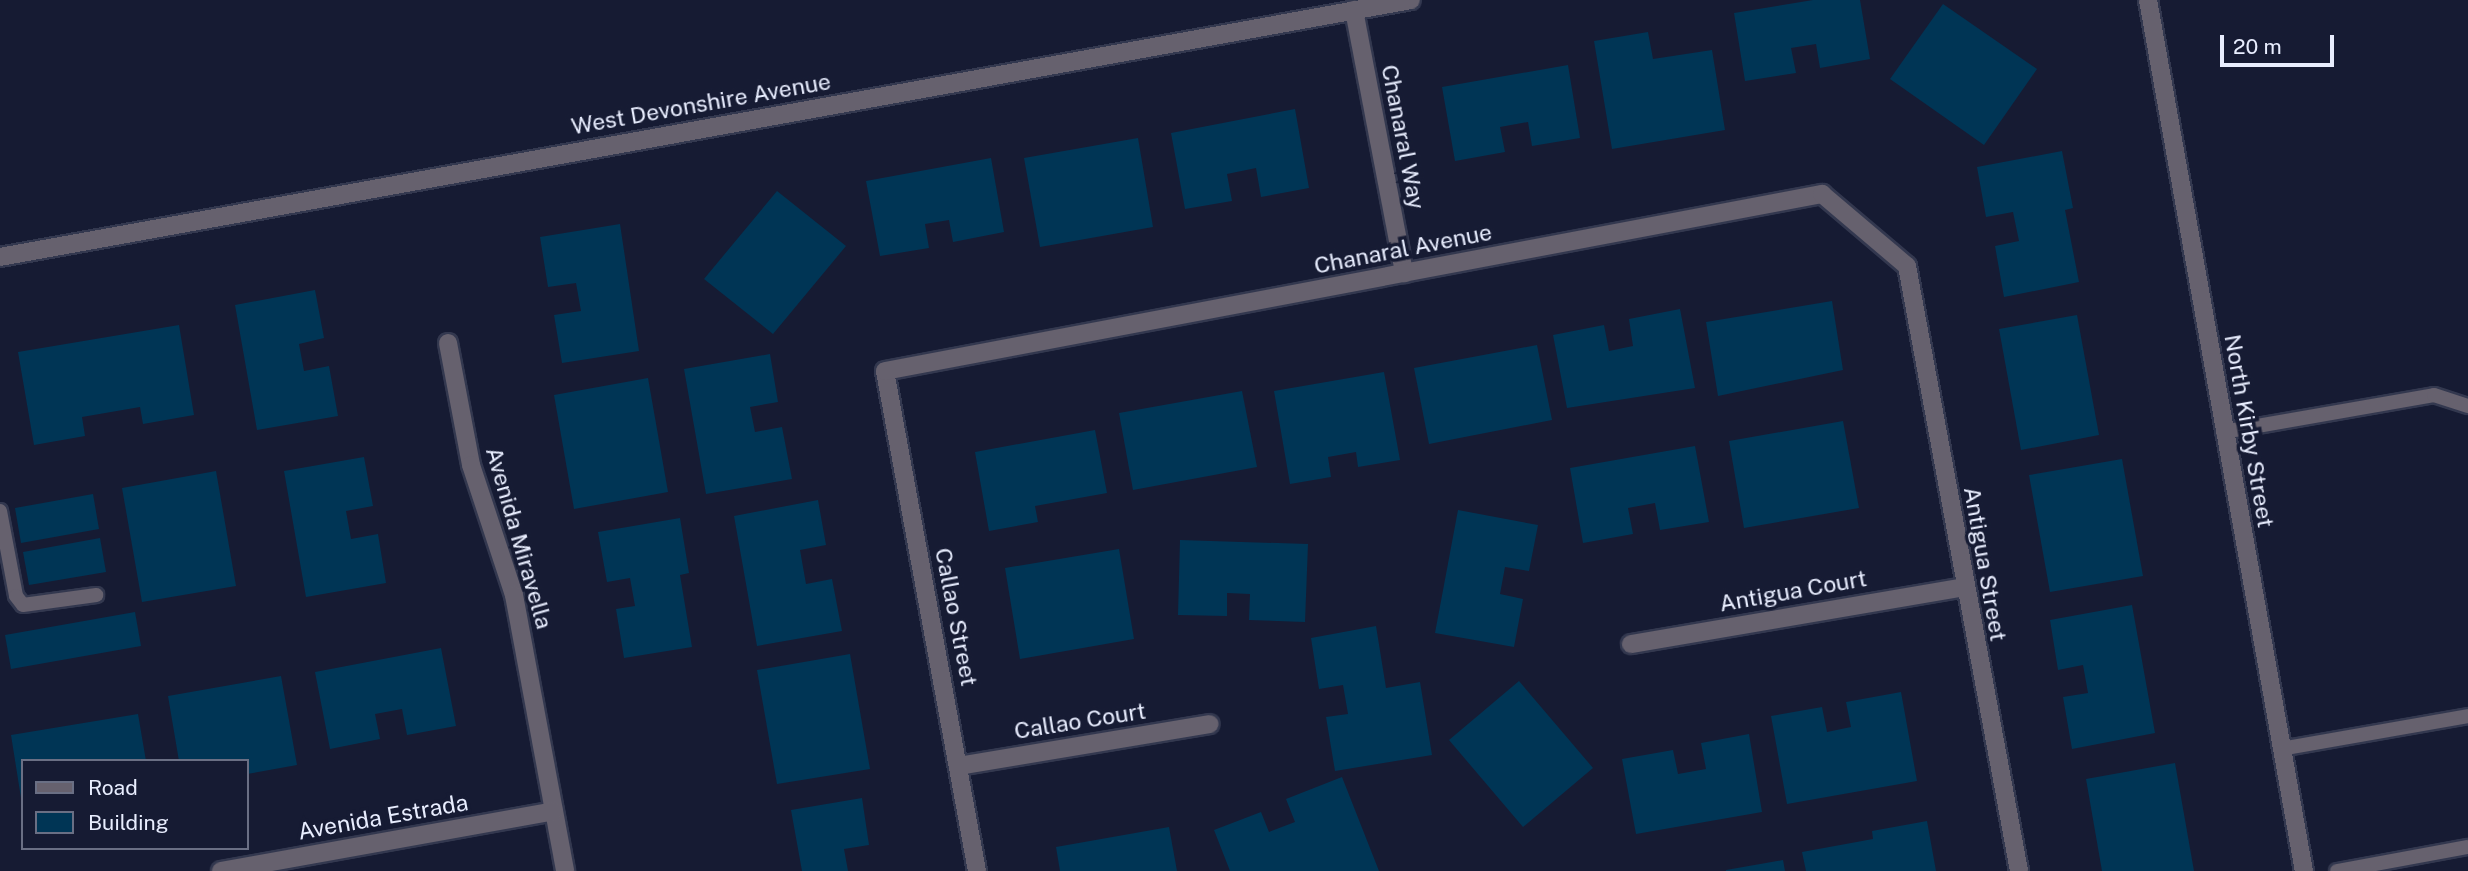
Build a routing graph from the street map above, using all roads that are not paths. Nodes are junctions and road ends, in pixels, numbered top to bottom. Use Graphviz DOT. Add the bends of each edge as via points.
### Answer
graph roads {
  1 [pos="1411,0"];
  2 [pos="2148,0"];
  3 [pos="1354,10"];
  4 [pos="0,257"];
  5 [pos="1907,265"];
  6 [pos="1404,273"];
  7 [pos="448,343"];
  8 [pos="885,371"];
  9 [pos="2468,406"];
  10 [pos="2223,432"];
  11 [pos="0,511"];
  12 [pos="1964,587"];
  13 [pos="96,595"];
  14 [pos="1631,644"];
  15 [pos="2468,716"];
  16 [pos="1210,724"];
  17 [pos="2281,749"];
  18 [pos="959,766"];
  19 [pos="554,811"];
  20 [pos="2468,846"];
  21 [pos="221,871"];
  22 [pos="565,871"];
  23 [pos="977,871"];
  24 [pos="2019,871"];
  25 [pos="2304,871"];
  26 [pos="2337,871"];
  1 -- 3 [label="street, West Devonshire Avenue"];
  2 -- 10 [label="street, North Kirby Street"];
  3 -- 4 [label="street, West Devonshire Avenue"];
  3 -- 6 [label="street, Chanaral Way"];
  5 -- 6 [label="street, Chanaral Avenue" via="1822,194"];
  5 -- 12 [label="street, Antigua Street"];
  6 -- 8 [label="street, Chanaral Avenue"];
  7 -- 19 [label="street, Avenida Miravella" via="471,465 514,594"];
  8 -- 18 [label="street, Callao Street"];
  9 -- 10 [label="lane" via="2434,395"];
  10 -- 17 [label="street, North Kirby Street"];
  11 -- 13 [label="lane" via="16,596 23,605"];
  12 -- 14 [label="street, Antigua Court"];
  12 -- 24 [label="street, Antigua Street"];
  15 -- 17 [label="lane"];
  16 -- 18 [label="street, Callao Court"];
  17 -- 25 [label="street, North Kirby Street"];
  18 -- 23 [label="street, Callao Street"];
  19 -- 21 [label="street, Avenida Estrada"];
  19 -- 22 [label="street, Avenida Miravella"];
  20 -- 26 [label="lane"];
}
